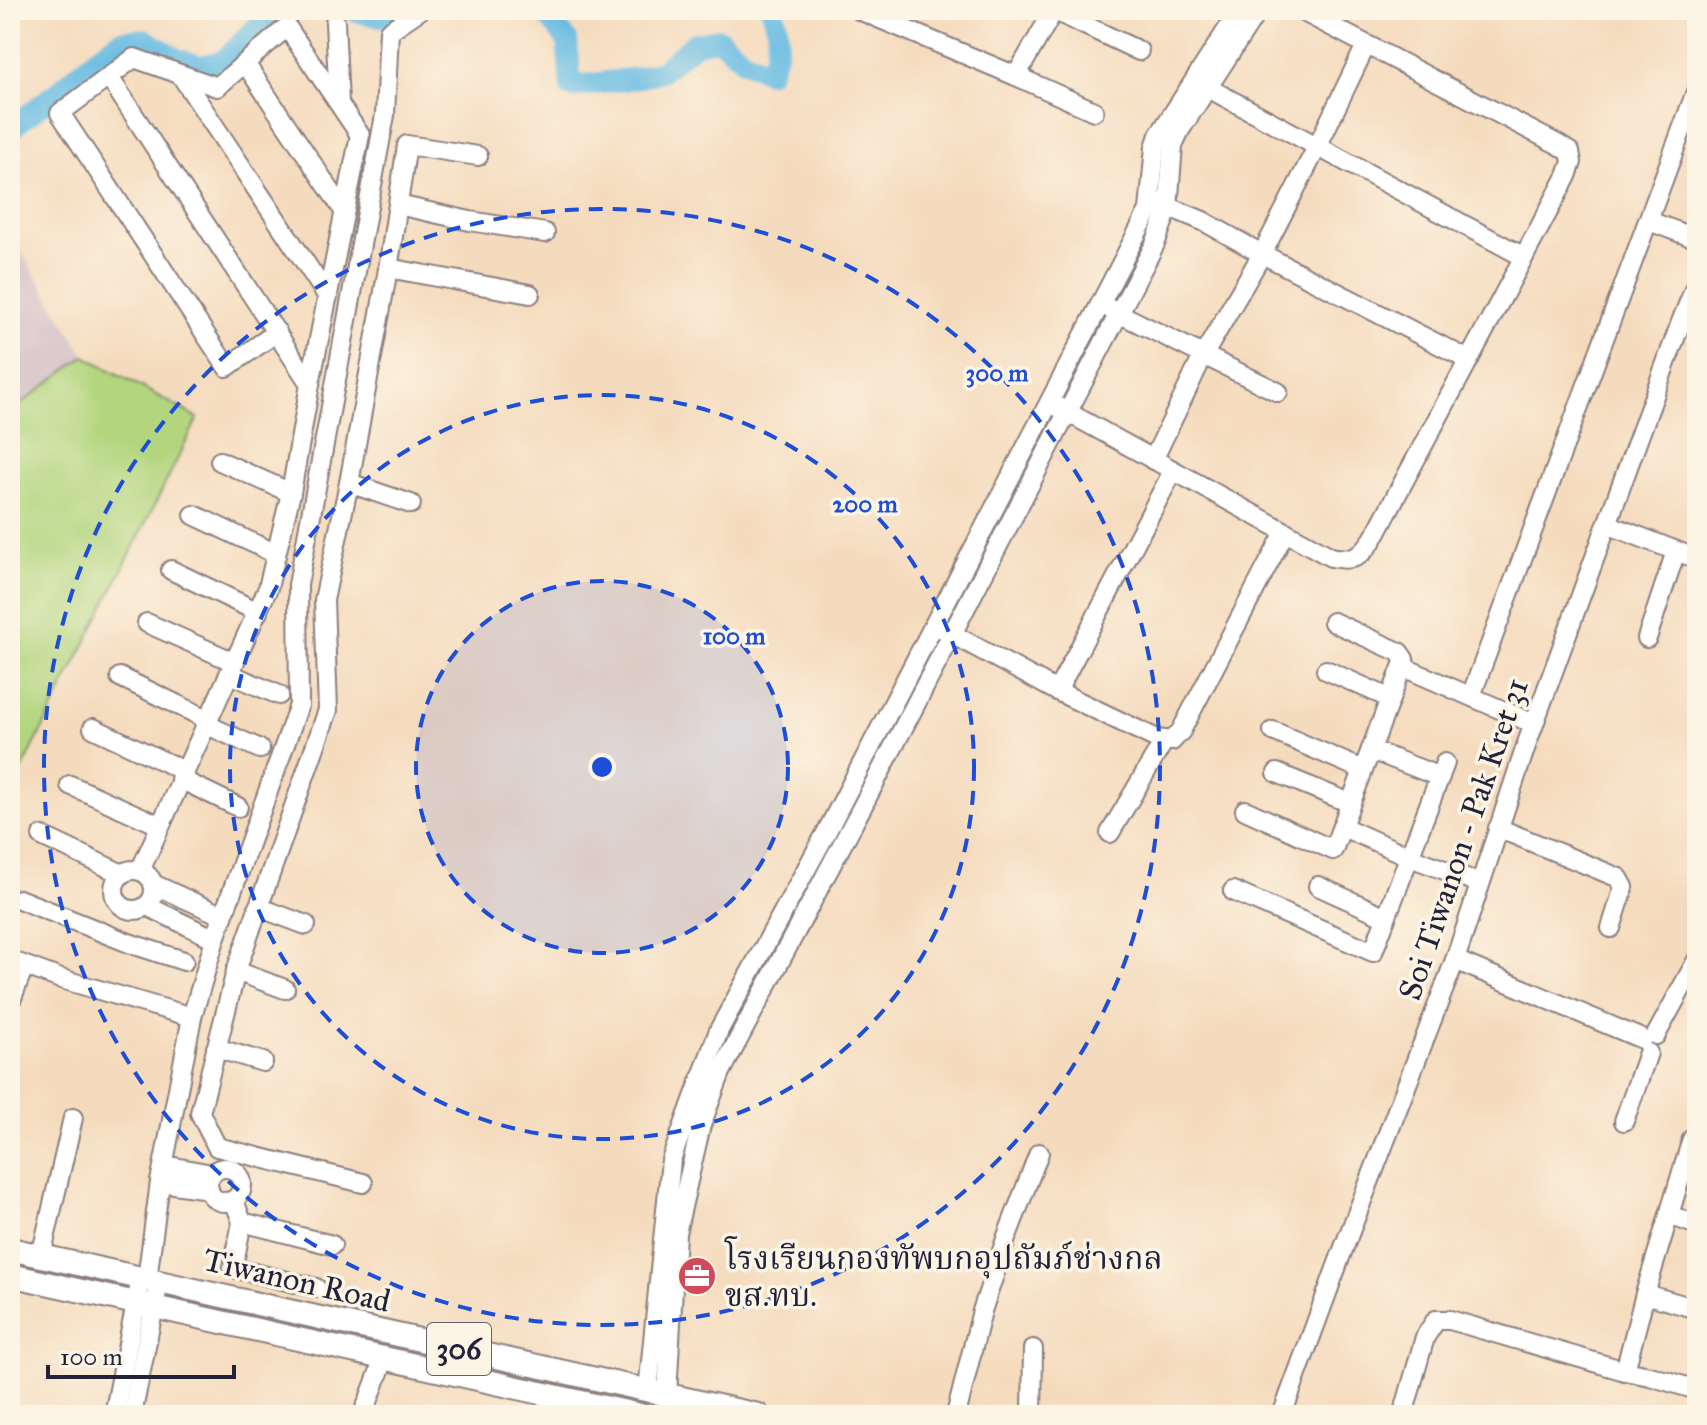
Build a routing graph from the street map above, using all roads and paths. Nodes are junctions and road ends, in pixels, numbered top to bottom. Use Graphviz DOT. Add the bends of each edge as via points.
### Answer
graph roads {
  1 [pos="420,10"];
  2 [pos="859,10"];
  3 [pos="1054,10"];
  4 [pos="1240,10"];
  5 [pos="1258,10"];
  6 [pos="1300,10"];
  7 [pos="335,22"];
  8 [pos="1366,45"];
  9 [pos="1139,51"];
  10 [pos="245,63"];
  11 [pos="180,74"];
  12 [pos="1016,76"];
  13 [pos="109,77"];
  14 [pos="1201,84"];
  15 [pos="1697,89"];
  16 [pos="340,105"];
  17 [pos="1094,111"];
  18 [pos="1317,147"];
  19 [pos="478,156"];
  20 [pos="1159,203"];
  21 [pos="398,205"];
  22 [pos="344,211"];
  23 [pos="1649,221"];
  24 [pos="545,233"];
  25 [pos="1697,239"];
  26 [pos="1262,254"];
  27 [pos="1524,257"];
  28 [pos="388,268"];
  29 [pos="1697,282"];
  30 [pos="530,294"];
  31 [pos="328,297"];
  32 [pos="1100,304"];
  33 [pos="1119,313"];
  34 [pos="1689,325"];
  35 [pos="277,332"];
  36 [pos="1203,356"];
  37 [pos="1469,360"];
  38 [pos="310,384"];
  39 [pos="1278,392"];
  40 [pos="1049,401"];
  41 [pos="1066,413"];
  42 [pos="1153,460"];
  43 [pos="220,461"];
  44 [pos="1173,471"];
  45 [pos="349,483"];
  46 [pos="291,493"];
  47 [pos="411,504"];
  48 [pos="194,515"];
  49 [pos="1607,524"];
  50 [pos="1285,532"];
  51 [pos="978,542"];
  52 [pos="996,550"];
  53 [pos="1676,551"];
  54 [pos="276,554"];
  55 [pos="1697,559"];
  56 [pos="171,570"];
  57 [pos="258,612"];
  58 [pos="1333,622"];
  59 [pos="147,623"];
  60 [pos="943,629"];
  61 [pos="1647,638"];
  62 [pos="1403,667"];
  63 [pos="232,668"];
  64 [pos="1326,670"];
  65 [pos="120,677"];
  66 [pos="1057,691"];
  67 [pos="279,695"];
  68 [pos="1471,696"];
  69 [pos="1389,698"];
  70 [pos="206,721"];
  71 [pos="1534,724"];
  72 [pos="93,728"];
  73 [pos="1273,731"];
  74 [pos="1164,741"];
  75 [pos="260,749"];
  76 [pos="1371,750"];
  77 [pos="1363,770"];
  78 [pos="1277,773"];
  79 [pos="182,775"];
  80 [pos="70,785"];
  81 [pos="1350,803"];
  82 [pos="238,807"];
  83 [pos="1245,810"];
  84 [pos="159,825"];
  85 [pos="1343,827"];
  86 [pos="1498,828"];
  87 [pos="1110,833"];
  88 [pos="42,836"];
  89 [pos="1410,857"];
  90 [pos="139,876"];
  91 [pos="1479,883"];
  92 [pos="1318,886"];
  93 [pos="1233,891"];
  94 [pos="19,899"];
  95 [pos="147,906"];
  96 [pos="123,907"];
  97 [pos="258,907"];
  98 [pos="223,916"];
  99 [pos="1386,917"];
  100 [pos="306,925"];
  101 [pos="1611,928"];
  102 [pos="112,937"];
  103 [pos="215,939"];
  104 [pos="1455,960"];
  105 [pos="1697,960"];
  106 [pos="184,961"];
  107 [pos="17,963"];
  108 [pos="236,971"];
  109 [pos="285,989"];
  110 [pos="10,1003"];
  111 [pos="192,1017"];
  112 [pos="1649,1042"];
  113 [pos="216,1048"];
  114 [pos="263,1062"];
  115 [pos="73,1118"];
  116 [pos="1624,1121"];
  117 [pos="1692,1139"];
  118 [pos="217,1147"];
  119 [pos="1039,1153"];
  120 [pos="162,1174"];
  121 [pos="216,1177"];
  122 [pos="363,1183"];
  123 [pos="234,1200"];
  124 [pos="1669,1215"];
  125 [pos="242,1222"];
  126 [pos="1697,1225"];
  127 [pos="332,1245"];
  128 [pos="10,1249"];
  129 [pos="41,1256"];
  130 [pos="10,1275"];
  131 [pos="149,1280"];
  132 [pos="316,1288"];
  133 [pos="1645,1294"];
  134 [pos="144,1306"];
  135 [pos="1697,1309"];
  136 [pos="1033,1349"];
  137 [pos="384,1359"];
  138 [pos="1625,1371"];
  139 [pos="1697,1390"];
  140 [pos="664,1399"];
  141 [pos="114,1415"];
  142 [pos="132,1415"];
  143 [pos="363,1415"];
  144 [pos="640,1415"];
  145 [pos="758,1415"];
  146 [pos="956,1415"];
  147 [pos="1032,1415"];
  148 [pos="1282,1415"];
  149 [pos="1403,1415"];
  1 -- 98 [label="street" via="389,31 385,115 298,585 299,705"];
  2 -- 12 [label="street"];
  3 -- 9 [label="street"];
  3 -- 12 [label="street"];
  4 -- 14 [label="street"];
  5 -- 14 [label="street"];
  6 -- 8 [label="street"];
  7 -- 16 [label="street"];
  8 -- 18 [label="street"];
  8 -- 27 [label="street" via="1570,152 1567,176"];
  10 -- 11 [label="street" via="217,87"];
  10 -- 16 [label="street" via="287,27"];
  10 -- 22 [label="street"];
  11 -- 13 [label="street" via="134,58"];
  11 -- 31 [label="street"];
  12 -- 17 [label="street"];
  13 -- 35 [label="street"];
  13 -- 35 [label="street" via="60,113 219,355 227,367"];
  14 -- 18 [label="street"];
  14 -- 20 [label="street" via="1173,145"];
  15 -- 23 [label="street"];
  16 -- 22 [label="street" via="360,135"];
  18 -- 26 [label="street"];
  18 -- 27 [label="street"];
  19 -- 21 [label="street" via="407,145"];
  20 -- 26 [label="street"];
  20 -- 32 [label="street" via="1149,210"];
  20 -- 33 [label="street" via="1155,244"];
  21 -- 24 [label="street"];
  21 -- 28 [label="street"];
  22 -- 31 [label="street"];
  23 -- 25 [label="street"];
  23 -- 68 [label="street"];
  26 -- 36 [label="street"];
  26 -- 37 [label="street"];
  27 -- 37 [label="street"];
  28 -- 30 [label="street"];
  28 -- 45 [label="street"];
  29 -- 34 [label="street, Soi Tiwanon - Pak Kret 31"];
  31 -- 38 [label="street"];
  32 -- 33 [label="street"];
  32 -- 40 [label="street"];
  33 -- 36 [label="street"];
  33 -- 41 [label="street"];
  34 -- 49 [label="street, Soi Tiwanon - Pak Kret 31"];
  35 -- 38 [label="street"];
  36 -- 39 [label="street"];
  36 -- 42 [label="street"];
  37 -- 50 [label="street" via="1363,553 1349,561 1331,557"];
  38 -- 46 [label="street"];
  40 -- 41 [label="street"];
  40 -- 51 [label="street"];
  41 -- 42 [label="street"];
  41 -- 52 [label="street"];
  42 -- 44 [label="street"];
  43 -- 46 [label="street"];
  44 -- 50 [label="street"];
  44 -- 66 [label="street"];
  45 -- 47 [label="street"];
  45 -- 97 [label="street" via="324,600 328,710"];
  46 -- 54 [label="street"];
  48 -- 54 [label="street"];
  49 -- 53 [label="street"];
  49 -- 71 [label="street, Soi Tiwanon - Pak Kret 31"];
  50 -- 74 [label="street" via="1181,731 1172,741"];
  51 -- 52 [label="street"];
  51 -- 60 [label="street"];
  52 -- 60 [label="street"];
  53 -- 55 [label="street"];
  53 -- 61 [label="street"];
  54 -- 57 [label="street"];
  56 -- 57 [label="street"];
  57 -- 63 [label="street"];
  58 -- 62 [label="street" via="1399,652"];
  59 -- 63 [label="street"];
  60 -- 66 [label="street"];
  60 -- 140 [label="street" via="719,1030 671,1160"];
  62 -- 68 [label="street"];
  62 -- 69 [label="street"];
  63 -- 67 [label="street"];
  63 -- 70 [label="street"];
  64 -- 69 [label="street"];
  65 -- 70 [label="street"];
  66 -- 74 [label="street"];
  68 -- 71 [label="street"];
  69 -- 76 [label="street"];
  70 -- 75 [label="street"];
  70 -- 79 [label="street"];
  71 -- 86 [label="street, Soi Tiwanon - Pak Kret 31"];
  72 -- 79 [label="street"];
  73 -- 77 [label="street"];
  74 -- 87 [label="street"];
  76 -- 77 [label="street"];
  76 -- 89 [label="street" via="1443,770"];
  77 -- 81 [label="street"];
  78 -- 81 [label="street"];
  79 -- 82 [label="street"];
  79 -- 84 [label="street"];
  80 -- 84 [label="street"];
  81 -- 85 [label="street"];
  83 -- 85 [label="street" via="1333,850"];
  84 -- 90 [label="street"];
  85 -- 89 [label="street"];
  86 -- 91 [label="street, Soi Tiwanon - Pak Kret 31"];
  86 -- 101 [label="street" via="1619,878 1624,887"];
  88 -- 90 [label="street"];
  89 -- 91 [label="street"];
  89 -- 99 [label="street"];
  90 -- 95 [label="street" via="154,896"];
  90 -- 96 [label="street" via="115,884 115,897"];
  90 -- 98 [label="street"];
  91 -- 104 [label="street, Soi Tiwanon - Pak Kret 31"];
  92 -- 99 [label="street"];
  93 -- 99 [label="street" via="1373,952"];
  94 -- 102 [label="street"];
  95 -- 96 [label="street"];
  95 -- 103 [label="street"];
  96 -- 102 [label="street"];
  97 -- 100 [label="street"];
  97 -- 108 [label="street"];
  98 -- 103 [label="street"];
  102 -- 106 [label="street"];
  103 -- 111 [label="street"];
  104 -- 112 [label="street"];
  104 -- 148 [label="street, Soi Tiwanon - Pak Kret 31"];
  105 -- 112 [label="street"];
  107 -- 110 [label="street"];
  107 -- 111 [label="street"];
  108 -- 109 [label="street"];
  108 -- 113 [label="street"];
  111 -- 120 [label="street"];
  112 -- 116 [label="street"];
  113 -- 114 [label="street"];
  113 -- 118 [label="street" via="200,1113"];
  115 -- 129 [label="street"];
  117 -- 124 [label="street"];
  118 -- 121 [label="street"];
  118 -- 122 [label="street"];
  119 -- 146 [label="street" via="982,1311"];
  120 -- 121 [label="street"];
  120 -- 131 [label="street"];
  121 -- 123 [label="street" via="214,1198"];
  121 -- 123 [label="street" via="237,1172 241,1192"];
  123 -- 125 [label="street"];
  124 -- 126 [label="street"];
  124 -- 133 [label="street"];
  125 -- 127 [label="street"];
  125 -- 132 [label="street" via="233,1268"];
  128 -- 129 [label="main road, Tiwanon Road / 306"];
  129 -- 131 [label="main road, Tiwanon Road / 306"];
  130 -- 134 [label="main road, Tiwanon Road / 306"];
  131 -- 134 [label="street"];
  131 -- 140 [label="main road, Tiwanon Road / 306"];
  133 -- 135 [label="street"];
  133 -- 138 [label="street"];
  134 -- 137 [label="main road, Tiwanon Road / 306"];
  134 -- 141 [label="street"];
  134 -- 142 [label="street"];
  136 -- 147 [label="street"];
  137 -- 143 [label="street"];
  137 -- 144 [label="main road, Tiwanon Road / 306"];
  138 -- 139 [label="street"];
  138 -- 149 [label="street" via="1436,1320 1425,1337"];
  140 -- 145 [label="main road, Tiwanon Road / 306"];
}
